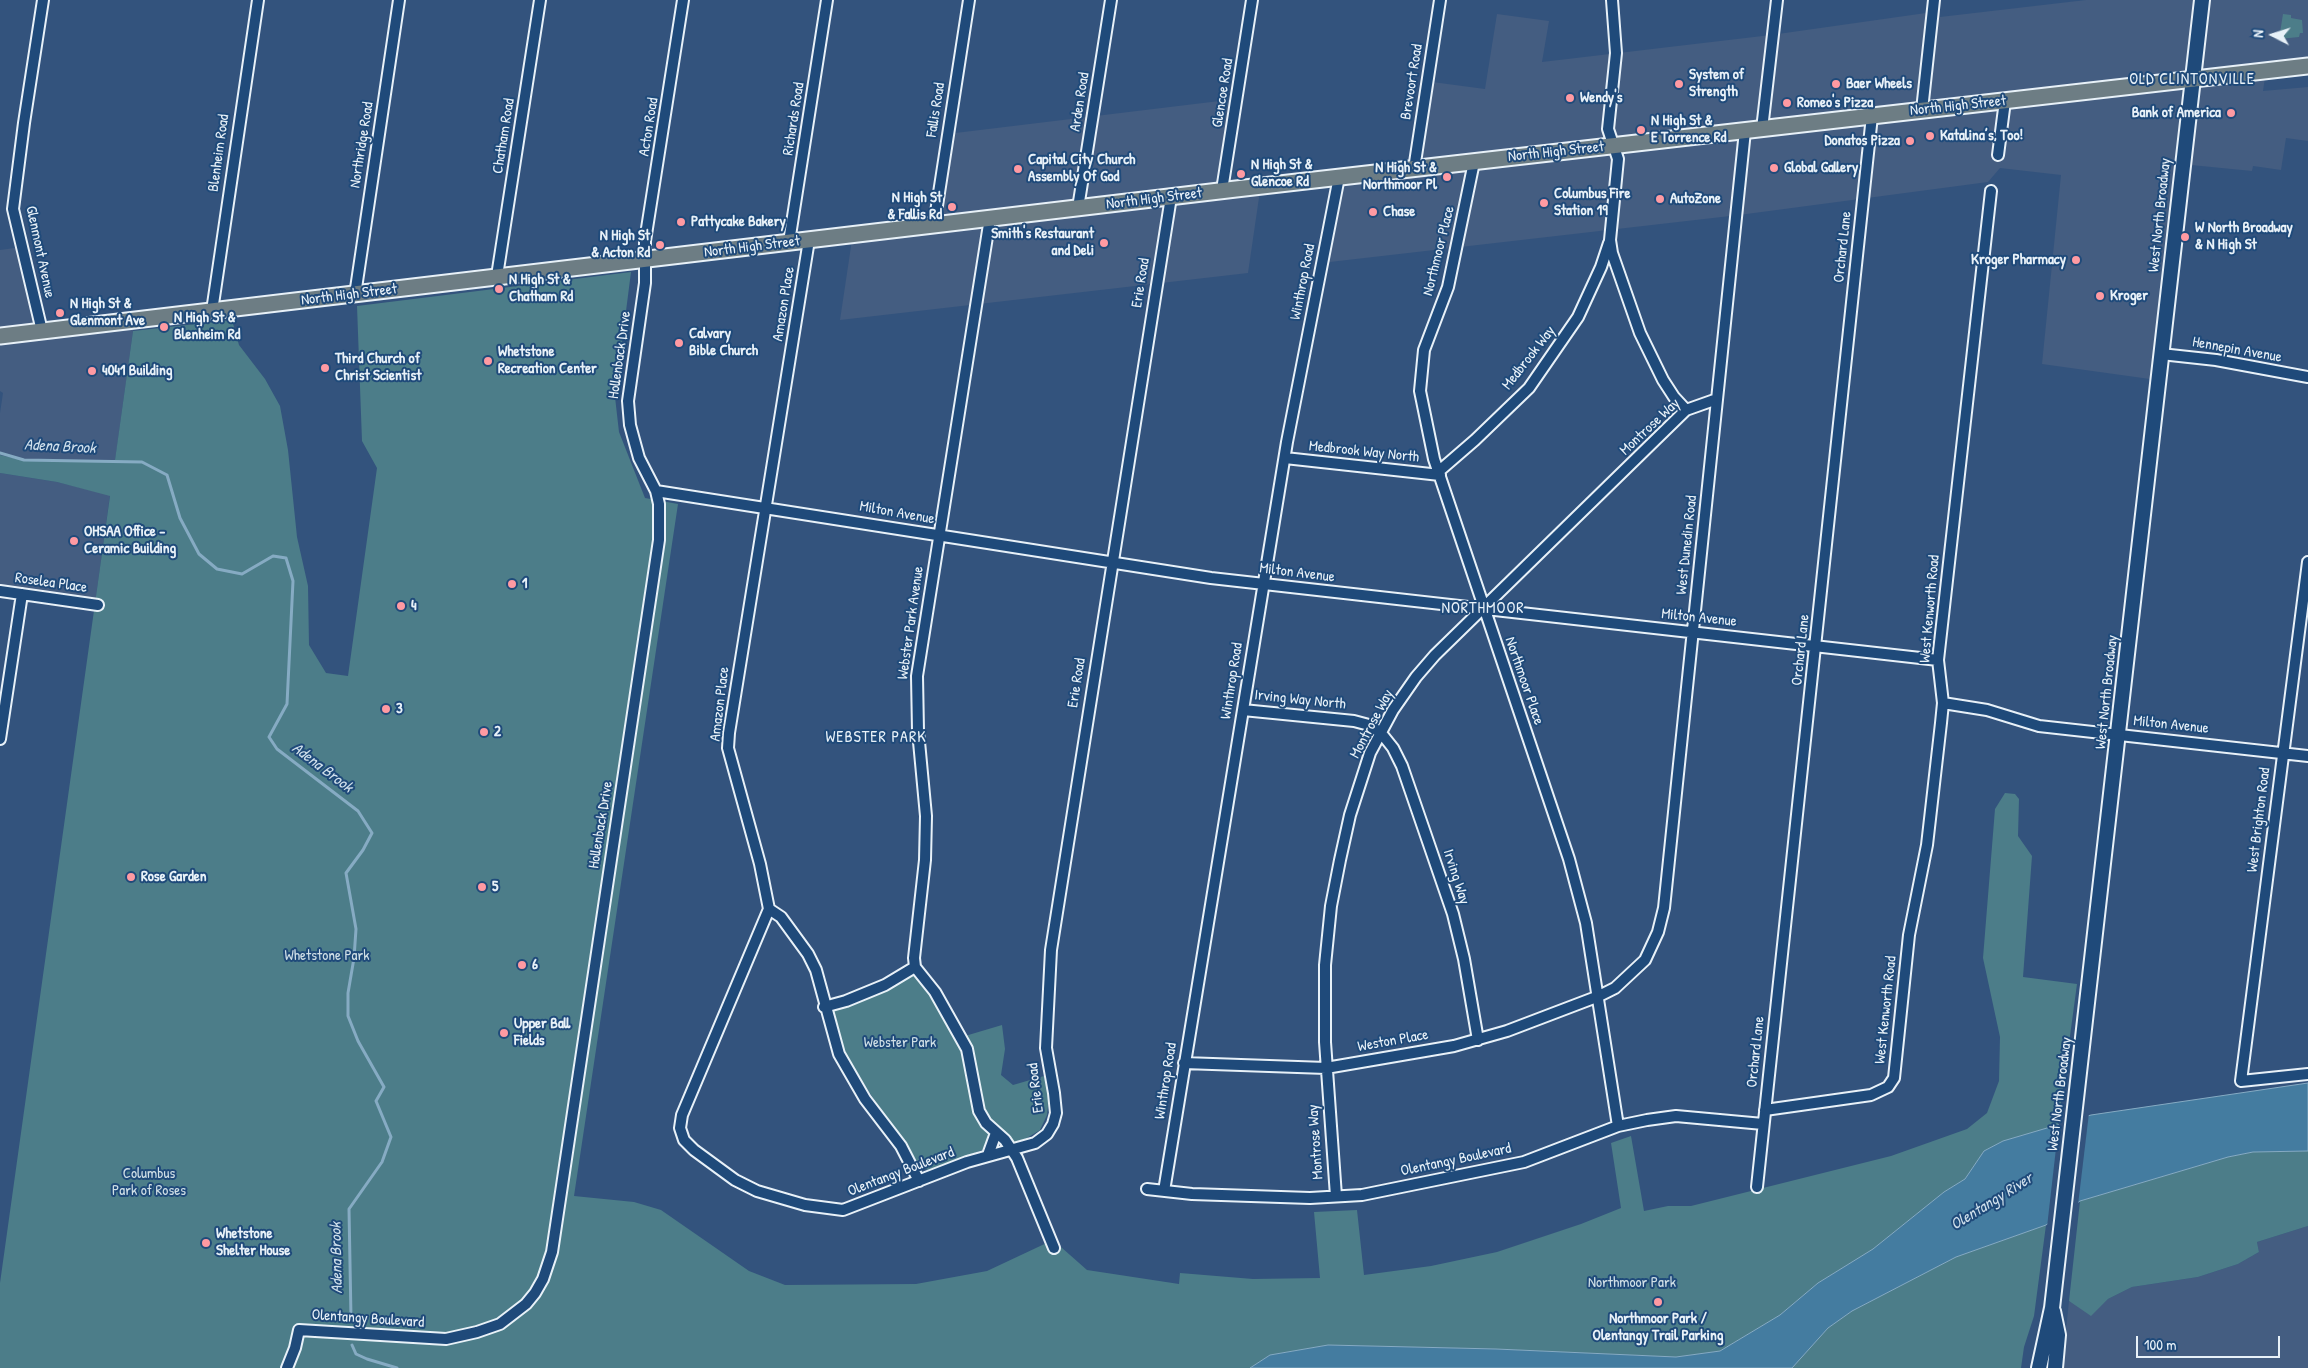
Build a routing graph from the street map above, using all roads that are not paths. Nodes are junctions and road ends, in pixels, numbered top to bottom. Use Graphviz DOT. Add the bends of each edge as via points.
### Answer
graph roads {
  1 [pos="43,0"];
  2 [pos="258,0"];
  3 [pos="399,0"];
  4 [pos="540,0"];
  5 [pos="683,0"];
  6 [pos="828,0"];
  7 [pos="969,0"];
  8 [pos="1111,0"];
  9 [pos="1252,0"];
  10 [pos="1440,0"];
  11 [pos="1612,0"];
  12 [pos="1777,0"];
  13 [pos="1934,0"];
  14 [pos="2202,0"];
  15 [pos="2308,66"];
  16 [pos="2192,80"];
  17 [pos="2005,101"];
  18 [pos="1922,110"];
  19 [pos="1872,116"];
  20 [pos="1762,129"];
  21 [pos="1745,131"];
  22 [pos="1614,146"];
  23 [pos="1998,154"];
  24 [pos="1474,162"];
  25 [pos="1414,169"];
  26 [pos="1339,177"];
  27 [pos="1222,190"];
  28 [pos="1991,190"];
  29 [pos="1171,197"];
  30 [pos="1078,208"];
  31 [pos="990,218"];
  32 [pos="934,225"];
  33 [pos="809,240"];
  34 [pos="1610,240"];
  35 [pos="790,242"];
  36 [pos="644,259"];
  37 [pos="497,276"];
  38 [pos="355,294"];
  39 [pos="212,311"];
  40 [pos="42,331"];
  41 [pos="0,336"];
  42 [pos="2161,354"];
  43 [pos="2308,377"];
  44 [pos="1717,399"];
  45 [pos="1686,410"];
  46 [pos="1285,458"];
  47 [pos="1439,473"];
  48 [pos="656,490"];
  49 [pos="765,507"];
  50 [pos="938,535"];
  51 [pos="2308,562"];
  52 [pos="1111,563"];
  53 [pos="1263,584"];
  54 [pos="0,591"];
  55 [pos="22,594"];
  56 [pos="98,605"];
  57 [pos="1483,609"];
  58 [pos="1693,632"];
  59 [pos="1816,645"];
  60 [pos="1938,660"];
  61 [pos="1943,703"];
  62 [pos="1243,710"];
  63 [pos="1381,733"];
  64 [pos="2118,735"];
  65 [pos="0,739"];
  66 [pos="2283,752"];
  67 [pos="2308,756"];
  68 [pos="770,909"];
  69 [pos="915,968"];
  70 [pos="1599,996"];
  71 [pos="824,1007"];
  72 [pos="1478,1040"];
  73 [pos="1184,1063"];
  74 [pos="1326,1068"];
  75 [pos="2308,1074"];
  76 [pos="1765,1110"];
  77 [pos="1763,1124"];
  78 [pos="1618,1126"];
  79 [pos="996,1133"];
  80 [pos="1012,1149"];
  81 [pos="988,1155"];
  82 [pos="919,1180"];
  83 [pos="1757,1186"];
  84 [pos="1147,1189"];
  85 [pos="1164,1191"];
  86 [pos="1336,1196"];
  87 [pos="1054,1248"];
  88 [pos="2052,1308"];
  89 [pos="446,1339"];
  90 [pos="287,1368"];
  91 [pos="2039,1368"];
  92 [pos="2055,1368"];
  1 -- 40 [label="street, Glenmont Avenue" via="13,209"];
  2 -- 39 [label="street, Blenheim Road"];
  3 -- 38 [label="street, Northridge Road"];
  4 -- 37 [label="street, Chatham Road"];
  5 -- 36 [label="street, Acton Road"];
  6 -- 35 [label="street, Richards Road"];
  7 -- 32 [label="street, Fallis Road"];
  8 -- 30 [label="street, Arden Road"];
  9 -- 27 [label="street, Glencoe Road"];
  10 -- 25 [label="street, Brevoort Road"];
  11 -- 22 [label="street" via="1616,53 1608,129"];
  12 -- 20 [label="street"];
  13 -- 18 [label="street"];
  14 -- 16 [label="main road, West North Broadway"];
  15 -- 16 [label="main road, North High Street"];
  16 -- 17 [label="main road, North High Street"];
  16 -- 42 [label="main road, West North Broadway"];
  17 -- 18 [label="main road, North High Street"];
  17 -- 23 [label="street"];
  18 -- 19 [label="main road, North High Street"];
  19 -- 20 [label="main road, North High Street"];
  19 -- 59 [label="street, Orchard Lane"];
  20 -- 21 [label="main road, North High Street"];
  21 -- 22 [label="main road, North High Street"];
  21 -- 44 [label="street, West Dunedin Road"];
  22 -- 24 [label="main road, North High Street"];
  22 -- 34 [label="street" via="1618,159"];
  24 -- 25 [label="main road, North High Street"];
  24 -- 47 [label="street, Northmoor Place" via="1452,272 1424,350 1420,373 1424,416"];
  25 -- 26 [label="main road, North High Street"];
  26 -- 27 [label="main road, North High Street"];
  26 -- 46 [label="street, Winthrop Road"];
  27 -- 29 [label="main road, North High Street"];
  28 -- 60 [label="street, West Kenworth Road"];
  29 -- 30 [label="main road, North High Street"];
  29 -- 52 [label="street, Erie Road"];
  30 -- 31 [label="main road, North High Street"];
  31 -- 32 [label="main road, North High Street"];
  31 -- 50 [label="street, Webster Park Avenue"];
  32 -- 33 [label="main road, North High Street"];
  33 -- 35 [label="main road, North High Street"];
  33 -- 49 [label="street, Amazon Place"];
  34 -- 45 [label="street" via="1640,333 1663,380"];
  34 -- 47 [label="street, Medbrook Way" via="1578,317 1534,381"];
  35 -- 36 [label="main road, North High Street"];
  36 -- 37 [label="main road, North High Street"];
  36 -- 48 [label="street, Hollenback Drive" via="628,408 639,458"];
  37 -- 38 [label="main road, North High Street"];
  38 -- 39 [label="main road, North High Street"];
  39 -- 40 [label="main road, North High Street"];
  40 -- 41 [label="main road, North High Street"];
  42 -- 43 [label="street, Hennepin Avenue" via="2216,360"];
  42 -- 64 [label="main road, West North Broadway"];
  44 -- 45 [label="street, Montrose Way"];
  44 -- 58 [label="street, West Dunedin Road"];
  45 -- 57 [label="street, Montrose Way"];
  46 -- 47 [label="street, Medbrook Way North"];
  46 -- 53 [label="street, Winthrop Road"];
  47 -- 57 [label="street, Northmoor Place"];
  48 -- 49 [label="street, Milton Avenue"];
  48 -- 89 [label="street, Hollenback Drive" via="659,540 552,1252 535,1293 514,1315 487,1329"];
  49 -- 50 [label="street, Milton Avenue"];
  49 -- 68 [label="street, Amazon Place" via="728,748"];
  50 -- 52 [label="street, Milton Avenue"];
  50 -- 69 [label="street, Webster Park Avenue" via="917,676 918,731 926,816"];
  51 -- 66 [label="street, West Brighton Road"];
  52 -- 53 [label="street, Milton Avenue"];
  52 -- 80 [label="street, Erie Road" via="1051,950 1046,1048 1056,1113 1046,1134 1035,1143"];
  53 -- 57 [label="street, Milton Avenue"];
  53 -- 62 [label="street, Winthrop Road"];
  54 -- 55 [label="street, Roselea Place"];
  55 -- 56 [label="street, Roselea Place"];
  55 -- 65 [label="street"];
  57 -- 58 [label="street, Milton Avenue"];
  57 -- 63 [label="street, Montrose Way" via="1434,655 1416,677"];
  57 -- 70 [label="street, Northmoor Place" via="1569,859 1586,923"];
  58 -- 59 [label="street, Milton Avenue"];
  58 -- 70 [label="street, West Dunedin Road" via="1664,908 1658,932 1645,960 1615,988"];
  59 -- 60 [label="street, Milton Avenue"];
  59 -- 76 [label="street, Orchard Lane"];
  60 -- 61 [label="street, West Kenworth Road"];
  61 -- 64 [label="street, Milton Avenue" via="1987,710 2039,726"];
  61 -- 76 [label="street, West Kenworth Road" via="1927,845 1914,906 1894,1078 1888,1087 1871,1095"];
  62 -- 63 [label="street, Irving Way North" via="1354,721"];
  62 -- 73 [label="street, Winthrop Road"];
  63 -- 72 [label="street, Irving Way" via="1402,766 1440,873 1464,960"];
  63 -- 74 [label="street, Montrose Way" via="1370,754 1350,814 1331,906 1325,965"];
  64 -- 66 [label="street, Milton Avenue"];
  64 -- 88 [label="main road, West North Broadway"];
  66 -- 67 [label="street, Milton Avenue"];
  66 -- 75 [label="street, West Brighton Road" via="2241,1081"];
  68 -- 71 [label="street" via="781,917 808,954 816,970"];
  68 -- 82 [label="street, Olentangy Boulevard" via="682,1115 680,1128 684,1140 735,1180 756,1191 831,1209 854,1207"];
  69 -- 71 [label="street" via="886,985"];
  69 -- 79 [label="street" via="947,1011 967,1048 979,1111"];
  70 -- 72 [label="street, Weston Place"];
  70 -- 78 [label="street, Northmoor Place"];
  71 -- 82 [label="street" via="839,1054 865,1099 901,1146"];
  72 -- 74 [label="street, Weston Place"];
  73 -- 74 [label="street, Weston Place"];
  73 -- 85 [label="street, Winthrop Road"];
  74 -- 86 [label="street, Montrose Way"];
  76 -- 77 [label="street, Orchard Lane"];
  77 -- 78 [label="street, Olentangy Boulevard" via="1676,1116"];
  77 -- 83 [label="street, Orchard Lane"];
  78 -- 86 [label="street, Olentangy Boulevard" via="1524,1162 1362,1195"];
  79 -- 80 [label="street"];
  79 -- 81 [label="street"];
  80 -- 81 [label="street, Olentangy Boulevard"];
  80 -- 87 [label="street"];
  81 -- 82 [label="street, Olentangy Boulevard"];
  84 -- 85 [label="street, Olentangy Boulevard"];
  85 -- 86 [label="street, Olentangy Boulevard" via="1301,1198"];
  88 -- 91 [label="main road, West North Broadway"];
  88 -- 92 [label="main road, West North Broadway" via="2058,1335"];
  89 -- 90 [label="street, Olentangy Boulevard" via="299,1330"];
}
